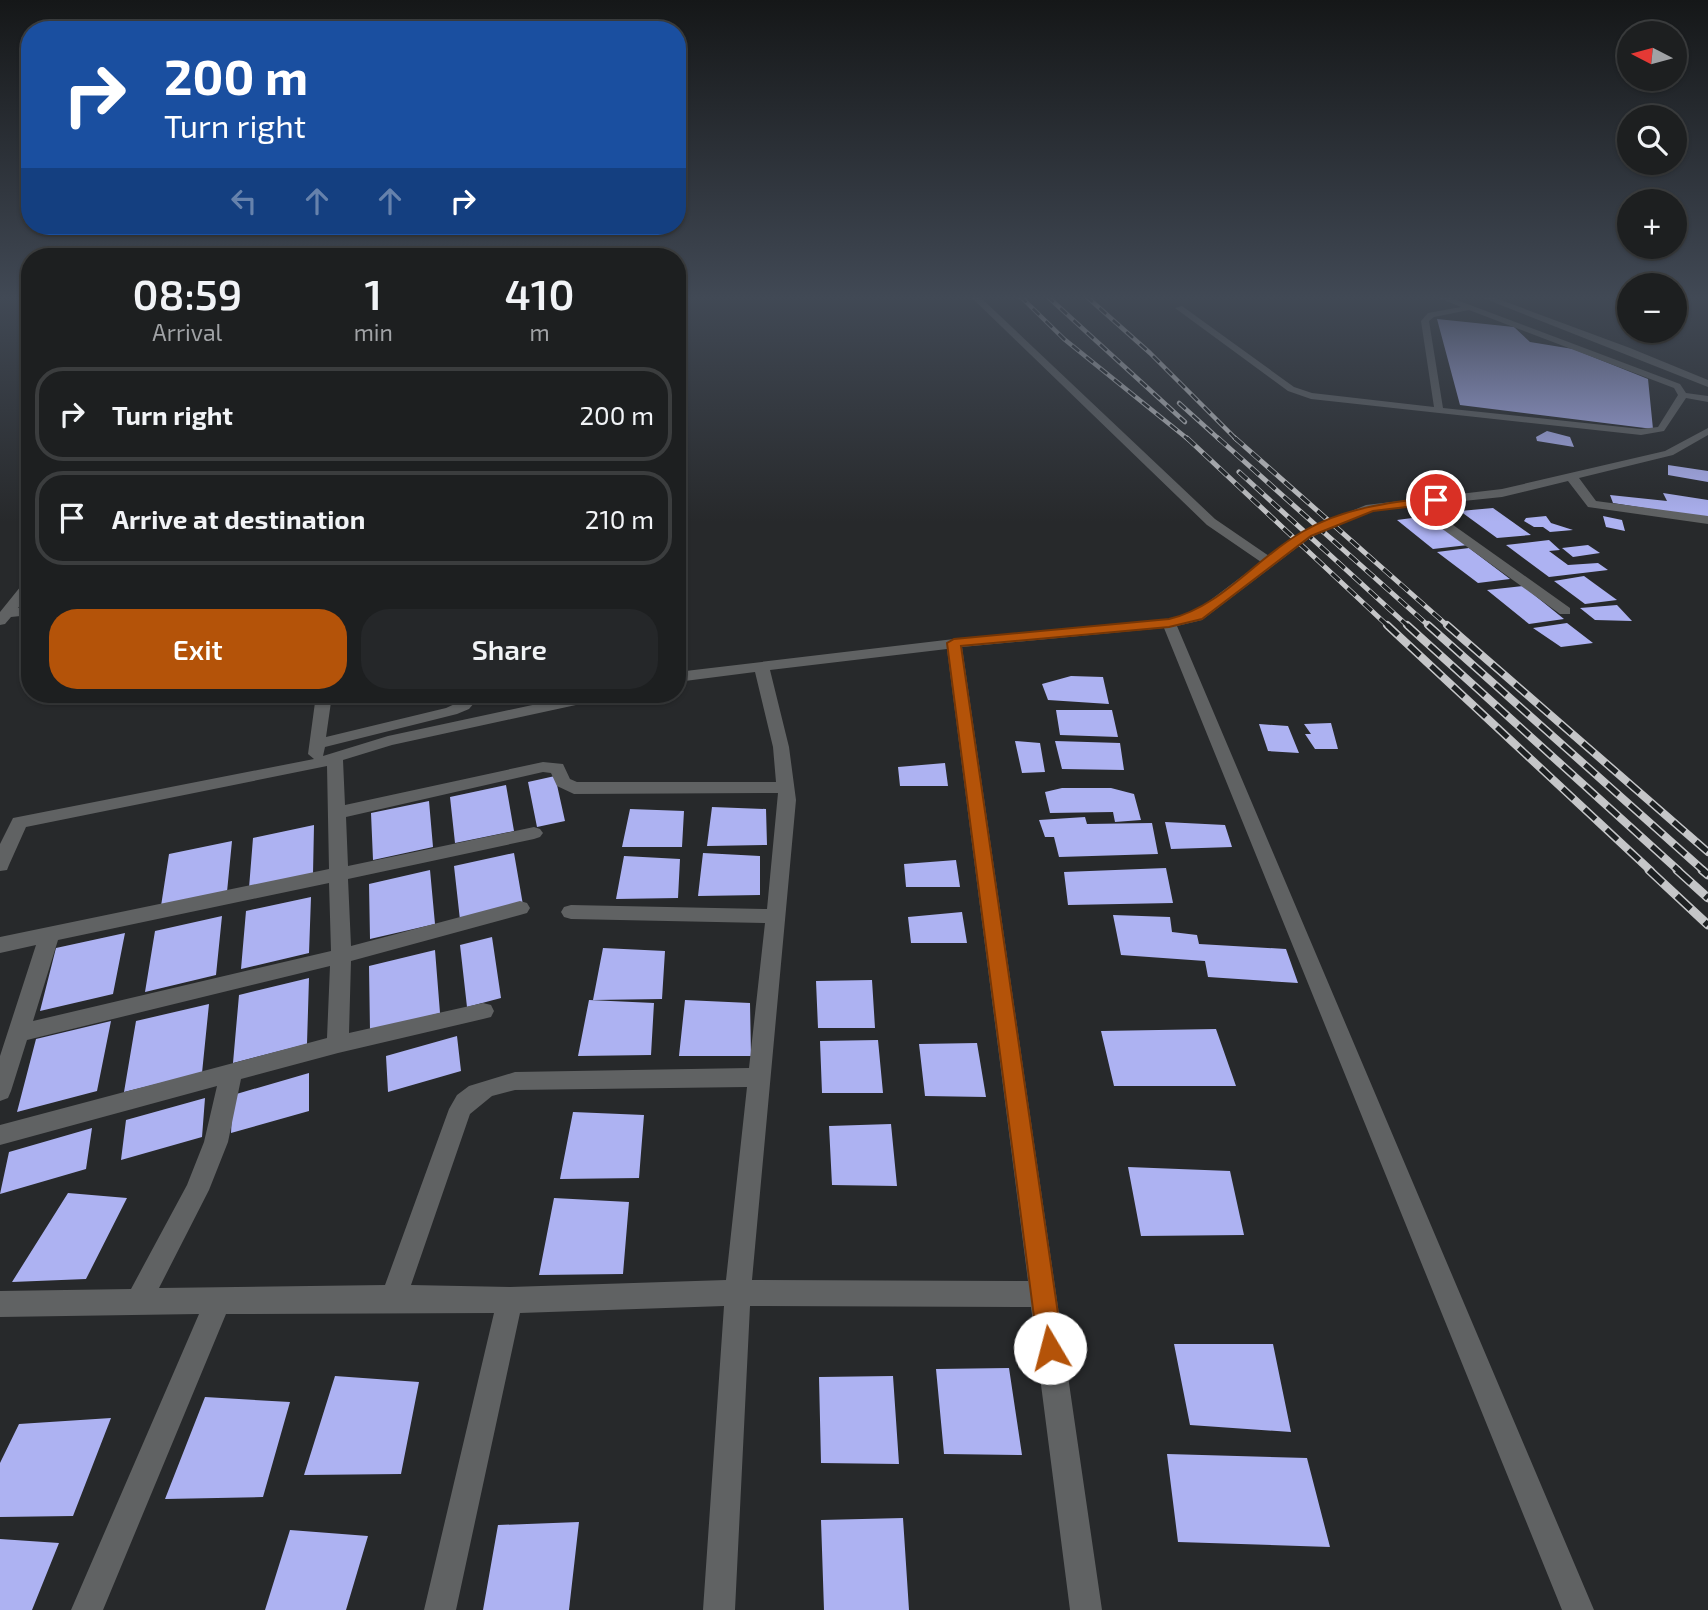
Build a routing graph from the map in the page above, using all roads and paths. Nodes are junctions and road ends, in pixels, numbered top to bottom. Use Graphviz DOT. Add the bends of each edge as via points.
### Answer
graph roads {
  1 [pos="1053,371"];
  2 [pos="1268,371"];
  3 [pos="1433,371"];
  4 [pos="1638,371"];
  5 [pos="1677,371"];
  6 [pos="1708,384"];
  7 [pos="1683,395"];
  8 [pos="1708,399"];
  9 [pos="1438,410"];
  10 [pos="1708,431"];
  11 [pos="1571,476"];
  12 [pos="1414,503"];
  13 [pos="1708,520"];
  14 [pos="1269,562"];
  15 [pos="21,595"];
  16 [pos="1566,611"];
  17 [pos="21,613"];
  18 [pos="3,617"];
  19 [pos="1169,623"];
  20 [pos="954,643"];
  21 [pos="761,666"];
  22 [pos="686,676"];
  23 [pos="323,703"];
  24 [pos="466,703"];
  25 [pos="549,703"];
  26 [pos="317,744"];
  27 [pos="335,757"];
  28 [pos="314,764"];
  29 [pos="785,787"];
  30 [pos="337,813"];
  31 [pos="19,822"];
  32 [pos="0,825"];
  33 [pos="534,833"];
  34 [pos="0,865"];
  35 [pos="338,875"];
  36 [pos="520,908"];
  37 [pos="571,912"];
  38 [pos="776,916"];
  39 [pos="49,936"];
  40 [pos="0,946"];
  41 [pos="341,956"];
  42 [pos="483,1011"];
  43 [pos="18,1033"];
  44 [pos="338,1044"];
  45 [pos="231,1073"];
  46 [pos="760,1077"];
  47 [pos="0,1091"];
  48 [pos="0,1135"];
  49 [pos="738,1293"];
  50 [pos="1043,1294"];
  51 [pos="393,1298"];
  52 [pos="510,1300"];
  53 [pos="218,1301"];
  54 [pos="138,1302"];
  55 [pos="0,1304"];
  56 [pos="87,1610"];
  57 [pos="440,1610"];
  58 [pos="719,1610"];
  59 [pos="1086,1610"];
  60 [pos="1578,1610"];
  1 -- 14 [label="street" via="1211,522"];
  2 -- 9 [label="lane" via="1300,394"];
  3 -- 9 [label="lane"];
  4 -- 7 [label="lane" via="1677,386"];
  5 -- 6 [label="street"];
  7 -- 8 [label="lane"];
  7 -- 9 [label="lane" via="1661,429 1641,432"];
  10 -- 11 [label="street" via="1669,453"];
  11 -- 12 [label="street" via="1502,493"];
  11 -- 13 [label="street" via="1592,504"];
  12 -- 14 [label="street" via="1370,508 1307,534"];
  12 -- 16 [label="street"];
  14 -- 19 [label="street" via="1197,617"];
  15 -- 18 [label="street"];
  17 -- 18 [label="street"];
  19 -- 20 [label="street"];
  19 -- 60 [label="street"];
  20 -- 21 [label="street"];
  20 -- 50 [label="street"];
  21 -- 22 [label="street"];
  21 -- 29 [label="street" via="781,747"];
  23 -- 26 [label="street"];
  24 -- 26 [label="street" via="451,711"];
  25 -- 27 [label="street"];
  26 -- 28 [label="street"];
  27 -- 28 [label="street"];
  27 -- 30 [label="street"];
  28 -- 31 [label="street"];
  29 -- 30 [label="street" via="574,788 564,782 557,768 543,767"];
  29 -- 38 [label="street"];
  30 -- 35 [label="street"];
  31 -- 32 [label="street"];
  31 -- 34 [label="street"];
  33 -- 35 [label="street"];
  35 -- 39 [label="street"];
  35 -- 41 [label="street"];
  36 -- 41 [label="street"];
  37 -- 38 [label="street"];
  38 -- 46 [label="street"];
  39 -- 40 [label="street"];
  39 -- 43 [label="street"];
  41 -- 43 [label="street"];
  41 -- 44 [label="street"];
  42 -- 44 [label="street"];
  43 -- 47 [label="street"];
  44 -- 45 [label="street"];
  45 -- 48 [label="street"];
  45 -- 54 [label="street" via="216,1142 197,1190"];
  46 -- 49 [label="street"];
  46 -- 51 [label="street" via="516,1081 468,1097"];
  49 -- 50 [label="street"];
  49 -- 52 [label="street"];
  49 -- 58 [label="street"];
  50 -- 59 [label="street"];
  51 -- 52 [label="street"];
  51 -- 53 [label="street"];
  52 -- 57 [label="street"];
  53 -- 54 [label="street"];
  53 -- 56 [label="street"];
  54 -- 55 [label="street"];
}
